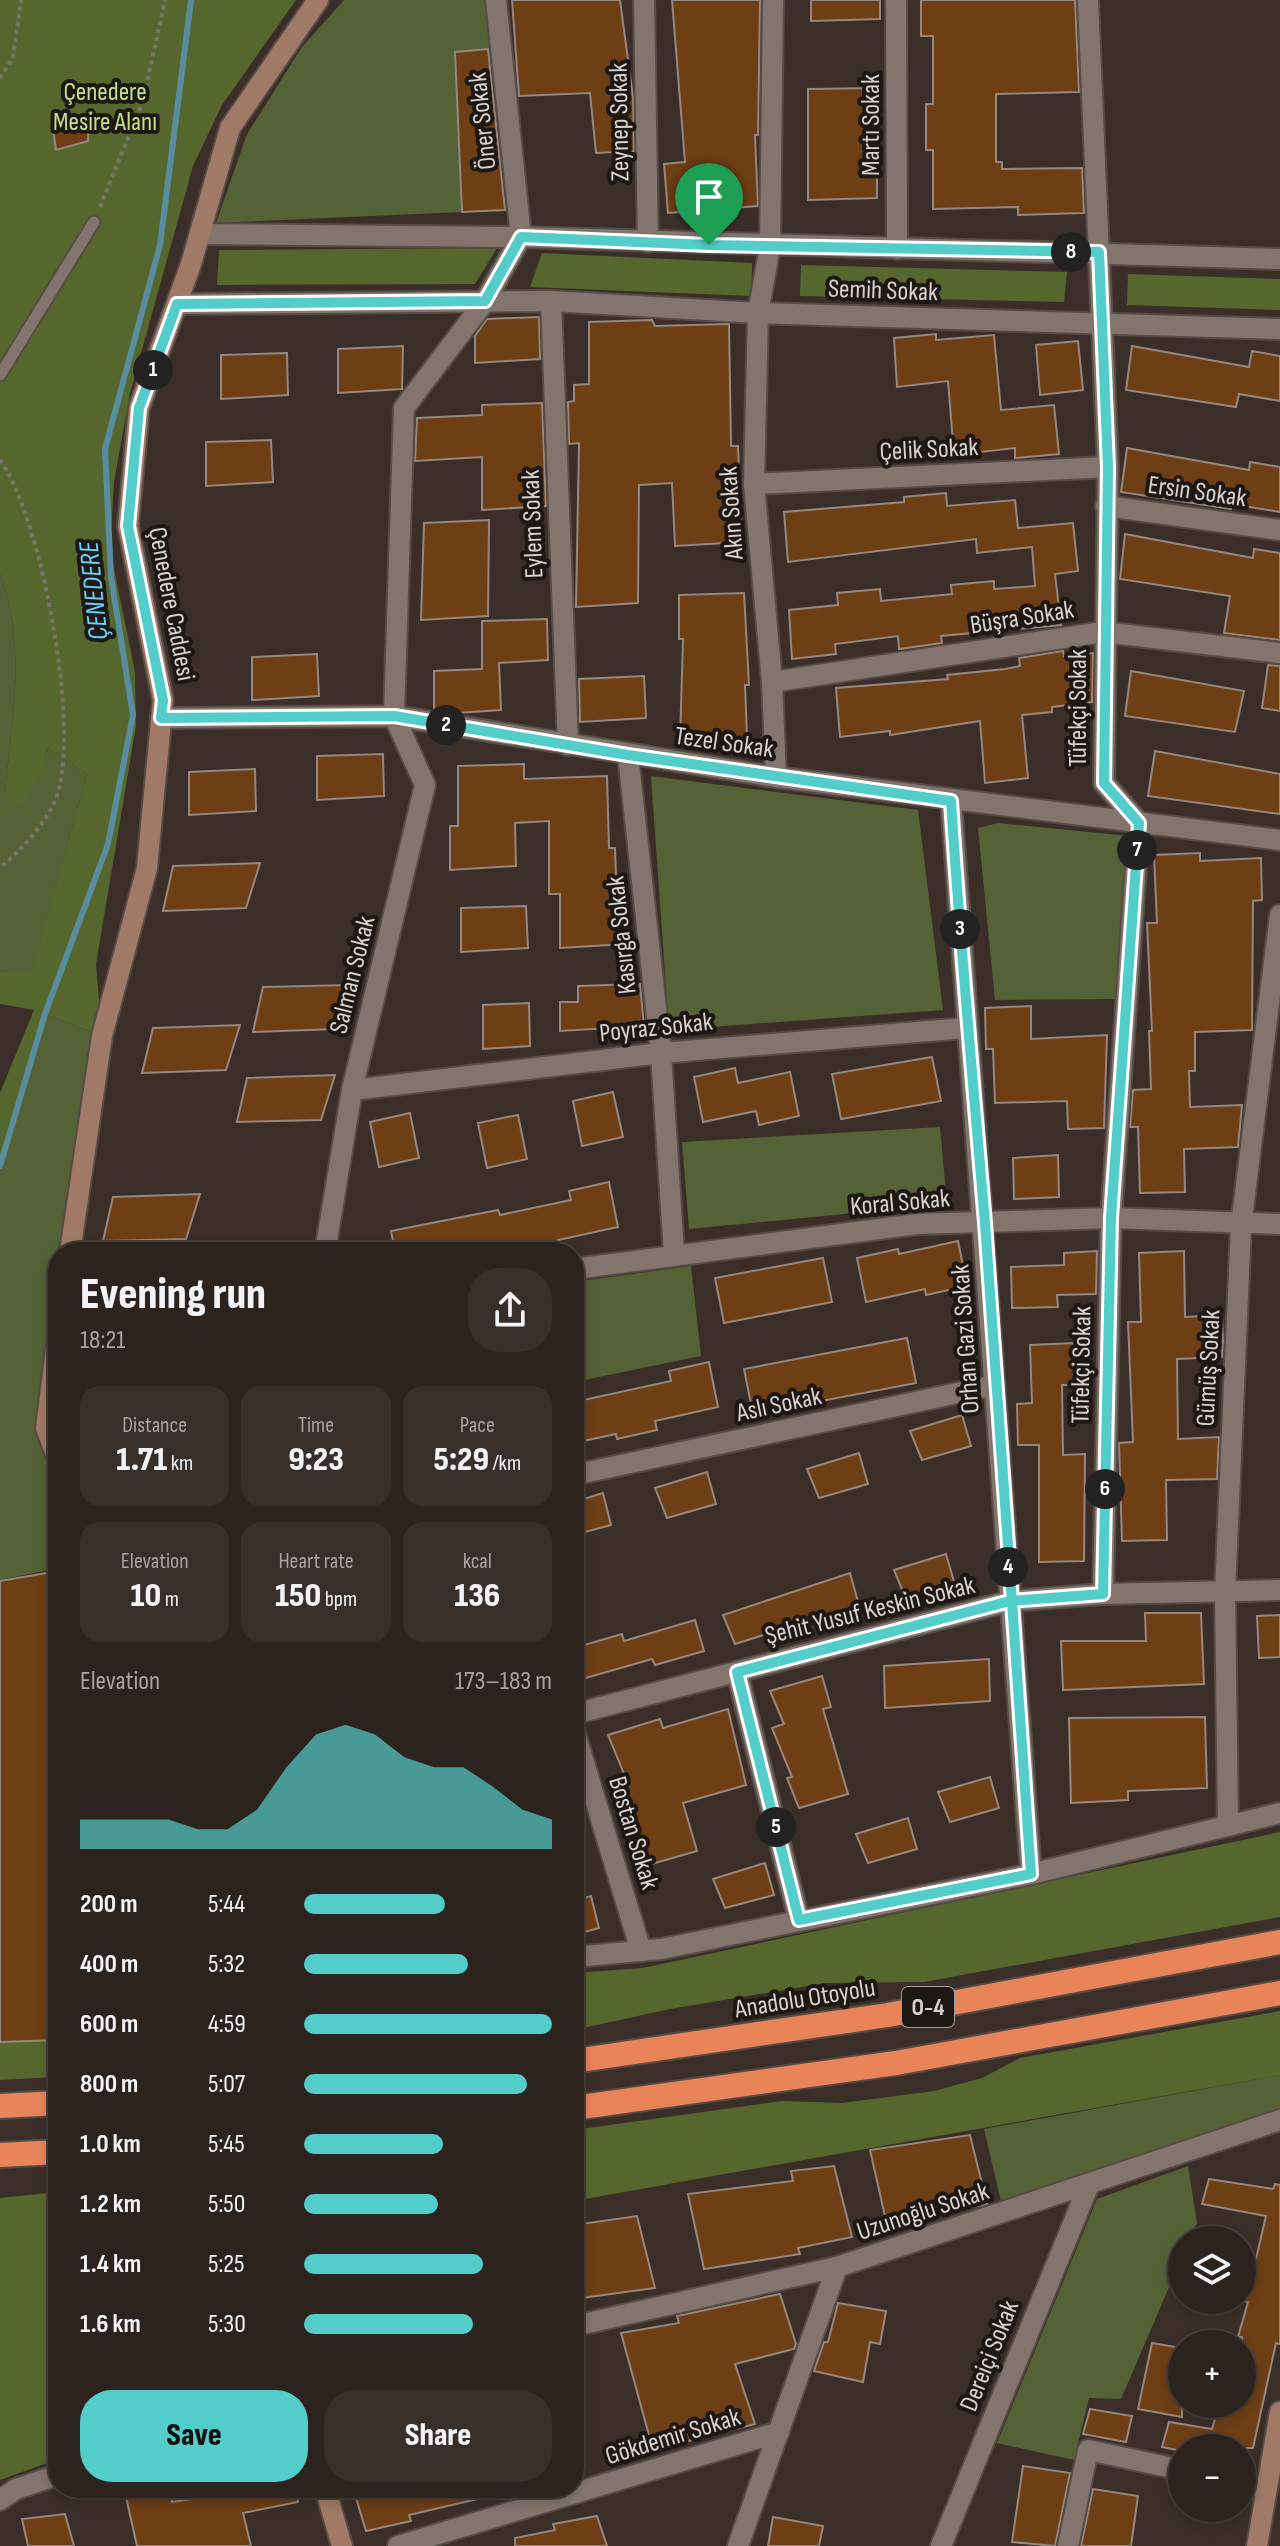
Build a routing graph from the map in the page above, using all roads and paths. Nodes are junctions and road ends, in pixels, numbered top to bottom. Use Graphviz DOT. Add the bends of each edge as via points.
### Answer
graph roads {
  1 [pos="21,0"];
  2 [pos="165,0"];
  3 [pos="318,0"];
  4 [pos="496,0"];
  5 [pos="644,0"];
  6 [pos="773,0"];
  7 [pos="896,0"];
  8 [pos="1088,0"];
  9 [pos="0,78"];
  10 [pos="94,222"];
  11 [pos="200,234"];
  12 [pos="521,237"];
  13 [pos="648,242"];
  14 [pos="770,247"];
  15 [pos="897,249"];
  16 [pos="1099,252"];
  17 [pos="1280,259"];
  18 [pos="485,301"];
  19 [pos="551,301"];
  20 [pos="177,304"];
  21 [pos="758,313"];
  22 [pos="1099,325"];
  23 [pos="1280,329"];
  24 [pos="0,375"];
  25 [pos="0,460"];
  26 [pos="1108,467"];
  27 [pos="754,484"];
  28 [pos="1106,506"];
  29 [pos="1280,530"];
  30 [pos="1103,632"];
  31 [pos="1280,653"];
  32 [pos="772,682"];
  33 [pos="394,716"];
  34 [pos="161,718"];
  35 [pos="568,745"];
  36 [pos="628,755"];
  37 [pos="776,777"];
  38 [pos="951,801"];
  39 [pos="1139,823"];
  40 [pos="1280,840"];
  41 [pos="0,868"];
  42 [pos="1280,915"];
  43 [pos="966,1028"];
  44 [pos="661,1053"];
  45 [pos="352,1090"];
  46 [pos="1111,1218"];
  47 [pos="985,1223"];
  48 [pos="1280,1224"];
  49 [pos="1241,1226"];
  50 [pos="71,1242"];
  51 [pos="327,1242"];
  52 [pos="674,1254"];
  53 [pos="584,1268"];
  54 [pos="995,1385"];
  55 [pos="48,1413"];
  56 [pos="48,1433"];
  57 [pos="584,1473"];
  58 [pos="1280,1590"];
  59 [pos="1225,1592"];
  60 [pos="1103,1594"];
  61 [pos="1010,1601"];
  62 [pos="737,1672"];
  63 [pos="584,1711"];
  64 [pos="584,1763"];
  65 [pos="1280,1813"];
  66 [pos="1228,1826"];
  67 [pos="1031,1874"];
  68 [pos="799,1920"];
  69 [pos="1280,1942"];
  70 [pos="641,1951"];
  71 [pos="584,1956"];
  72 [pos="1280,1993"];
  73 [pos="584,2060"];
  74 [pos="48,2104"];
  75 [pos="0,2106"];
  76 [pos="584,2107"];
  77 [pos="1280,2120"];
  78 [pos="48,2153"];
  79 [pos="0,2155"];
  80 [pos="1088,2187"];
  81 [pos="837,2267"];
  82 [pos="584,2324"];
  83 [pos="1280,2412"];
  84 [pos="779,2432"];
  85 [pos="1168,2467"];
  86 [pos="48,2478"];
  87 [pos="1256,2486"];
  88 [pos="584,2488"];
  89 [pos="1265,2488"];
  90 [pos="328,2498"];
  91 [pos="552,2498"];
  92 [pos="0,2500"];
  93 [pos="342,2546"];
  94 [pos="398,2546"];
  95 [pos="738,2546"];
  96 [pos="941,2546"];
  97 [pos="1068,2546"];
  98 [pos="1257,2546"];
  1 -- 9 [label="path" via="13,58"];
  2 -- 10 [label="path" via="143,101"];
  3 -- 11 [label="street, Çenedere Caddesi" via="230,128"];
  4 -- 12 [label="street, Öner Sokak"];
  5 -- 13 [label="street, Zeynep Sokak"];
  6 -- 14 [label="street, Akın Sokak"];
  7 -- 15 [label="street, Martı Sokak"];
  8 -- 16 [label="street, Tüfekçi Sokak"];
  10 -- 24 [label="lane"];
  11 -- 12 [label="street, Semih Sokak"];
  11 -- 20 [label="street, Çenedere Caddesi"];
  12 -- 13 [label="street, Semih Sokak"];
  12 -- 18 [label="street"];
  13 -- 14 [label="street, Semih Sokak"];
  14 -- 15 [label="street, Semih Sokak"];
  14 -- 21 [label="street, Akın Sokak"];
  15 -- 16 [label="street, Semih Sokak"];
  16 -- 17 [label="street, Semih Sokak"];
  16 -- 22 [label="street, Tüfekçi Sokak"];
  18 -- 19 [label="street, Semih Sokak"];
  18 -- 20 [label="street, Semih Sokak"];
  18 -- 33 [label="street" via="404,408"];
  19 -- 21 [label="street, Semih Sokak"];
  19 -- 35 [label="street, Eylem Sokak"];
  20 -- 34 [label="street, Çenedere Caddesi" via="139,408 128,526 163,700"];
  21 -- 22 [label="street, Semih Sokak"];
  21 -- 27 [label="street, Akın Sokak"];
  22 -- 23 [label="street, Semih Sokak"];
  22 -- 26 [label="street, Tüfekçi Sokak"];
  25 -- 41 [label="path" via="27,514 52,614 62,727 55,802 25,846"];
  26 -- 27 [label="street, Çelik Sokak"];
  26 -- 28 [label="street, Tüfekçi Sokak"];
  27 -- 32 [label="street, Akın Sokak"];
  28 -- 29 [label="street, Ersin Sokak"];
  28 -- 30 [label="street, Tüfekçi Sokak"];
  30 -- 31 [label="street, Büşra Sokak"];
  30 -- 32 [label="street, Büşra Sokak"];
  30 -- 39 [label="street, Tüfekçi Sokak" via="1104,783"];
  32 -- 37 [label="street, Akın Sokak"];
  33 -- 34 [label="street, Tezel Sokak"];
  33 -- 35 [label="street, Tezel Sokak"];
  33 -- 45 [label="street, Salman Sokak" via="425,785"];
  34 -- 50 [label="street, Çenedere Caddesi" via="147,868 102,1036"];
  35 -- 36 [label="street, Tezel Sokak"];
  36 -- 37 [label="street, Tezel Sokak"];
  36 -- 44 [label="street, Kasırga Sokak"];
  37 -- 38 [label="street, Tezel Sokak"];
  38 -- 39 [label="street, Tezel Sokak"];
  38 -- 43 [label="street, Orhan Gazi Sokak"];
  39 -- 40 [label="street, Tezel Sokak"];
  39 -- 46 [label="street, Tüfekçi Sokak"];
  42 -- 49 [label="street, Gümüş Sokak"];
  43 -- 44 [label="street, Poyraz Sokak"];
  43 -- 47 [label="street, Orhan Gazi Sokak"];
  44 -- 45 [label="street, Poyraz Sokak"];
  44 -- 52 [label="street, Kasırga Sokak"];
  45 -- 51 [label="street, Salman Sokak"];
  46 -- 47 [label="street, Koral Sokak"];
  46 -- 49 [label="street, Koral Sokak"];
  46 -- 60 [label="street, Tüfekçi Sokak"];
  47 -- 52 [label="street, Koral Sokak" via="917,1224"];
  47 -- 54 [label="street, Orhan Gazi Sokak"];
  48 -- 49 [label="street, Koral Sokak"];
  49 -- 59 [label="street, Gümüş Sokak"];
  52 -- 53 [label="street, Koral Sokak"];
  54 -- 57 [label="street, Aslı Sokak"];
  54 -- 61 [label="street, Orhan Gazi Sokak"];
  55 -- 56 [label="street"];
  58 -- 59 [label="street, Şehit Yusuf Keskin Sokak"];
  59 -- 60 [label="street, Şehit Yusuf Keskin Sokak"];
  59 -- 66 [label="street, Gümüş Sokak"];
  60 -- 61 [label="street, Şehit Yusuf Keskin Sokak"];
  61 -- 62 [label="street, Şehit Yusuf Keskin Sokak"];
  61 -- 67 [label="street, Orhan Gazi Sokak"];
  62 -- 63 [label="street, Şehit Yusuf Keskin Sokak"];
  62 -- 68 [label="street"];
  64 -- 70 [label="street, Bostan Sokak"];
  65 -- 66 [label="street"];
  66 -- 67 [label="street"];
  67 -- 68 [label="street"];
  68 -- 70 [label="street"];
  69 -- 73 [label="highway, Anadolu Otoyolu / O-4" via="888,2015"];
  70 -- 71 [label="street"];
  72 -- 76 [label="highway, O-4" via="896,2063"];
  74 -- 75 [label="highway"];
  77 -- 80 [label="street, Uzunoğlu Sokak"];
  78 -- 79 [label="highway"];
  80 -- 81 [label="street, Uzunoğlu Sokak"];
  80 -- 96 [label="street, Dereiçi Sokak"];
  81 -- 82 [label="street, Uzunoğlu Sokak"];
  81 -- 84 [label="street"];
  83 -- 89 [label="street"];
  84 -- 88 [label="street, Gökdemir Sokak"];
  84 -- 95 [label="street"];
  85 -- 97 [label="street" via="1088,2450"];
  86 -- 92 [label="street"];
  87 -- 89 [label="street"];
  89 -- 98 [label="street"];
  90 -- 93 [label="street"];
  91 -- 94 [label="street, Gökdemir Sokak"];
}
